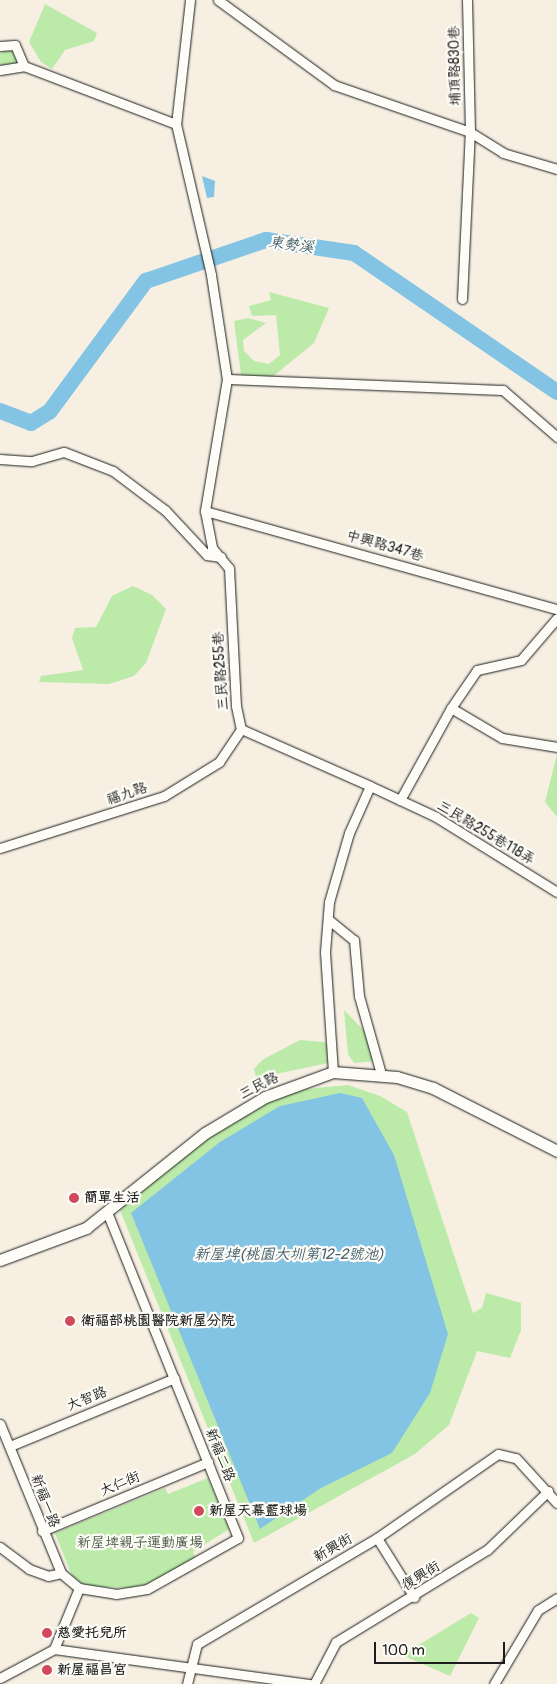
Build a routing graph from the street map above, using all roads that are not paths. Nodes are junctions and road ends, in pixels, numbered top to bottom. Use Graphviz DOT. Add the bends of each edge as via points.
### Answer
graph roads {
  1 [pos="190,0"];
  2 [pos="218,0"];
  3 [pos="467,0"];
  4 [pos="0,46"];
  5 [pos="24,66"];
  6 [pos="0,70"];
  7 [pos="176,124"];
  8 [pos="470,132"];
  9 [pos="557,169"];
  10 [pos="462,299"];
  11 [pos="227,379"];
  12 [pos="557,437"];
  13 [pos="0,459"];
  14 [pos="205,511"];
  15 [pos="220,557"];
  16 [pos="557,609"];
  17 [pos="557,618"];
  18 [pos="451,708"];
  19 [pos="242,730"];
  20 [pos="557,748"];
  21 [pos="370,786"];
  22 [pos="400,800"];
  23 [pos="0,848"];
  24 [pos="557,892"];
  25 [pos="329,920"];
  26 [pos="333,1072"];
  27 [pos="381,1074"];
  28 [pos="557,1151"];
  29 [pos="108,1214"];
  30 [pos="0,1260"];
  31 [pos="175,1378"];
  32 [pos="0,1424"];
  33 [pos="10,1446"];
  34 [pos="208,1462"];
  35 [pos="548,1491"];
  36 [pos="557,1503"];
  37 [pos="42,1531"];
  38 [pos="377,1538"];
  39 [pos="0,1547"];
  40 [pos="61,1573"];
  41 [pos="75,1586"];
  42 [pos="414,1597"];
  43 [pos="557,1598"];
  44 [pos="54,1649"];
  45 [pos="189,1665"];
  46 [pos="0,1678"];
  47 [pos="293,1682"];
  48 [pos="317,1683"];
  49 [pos="187,1684"];
  50 [pos="494,1684"];
  1 -- 7 [label="street, 三民路255巷"];
  2 -- 8 [label="street" via="334,85"];
  3 -- 8 [label="street, 埔頂路830巷"];
  4 -- 5 [label="street" via="15,45"];
  5 -- 6 [label="street"];
  5 -- 7 [label="street"];
  7 -- 11 [label="street, 三民路255巷" via="211,275"];
  8 -- 9 [label="street" via="503,154"];
  8 -- 10 [label="street, 埔頂路830巷"];
  11 -- 12 [label="street" via="503,390"];
  11 -- 14 [label="street, 三民路255巷"];
  13 -- 15 [label="street" via="32,462 64,452 113,471 165,510 206,556"];
  14 -- 15 [label="street, 三民路255巷" via="208,538"];
  14 -- 16 [label="street, 中興路347巷"];
  15 -- 19 [label="street, 三民路255巷" via="229,568 236,706"];
  17 -- 18 [label="street" via="521,660 477,670"];
  18 -- 20 [label="street" via="502,738"];
  18 -- 22 [label="street"];
  19 -- 21 [label="street"];
  19 -- 23 [label="street, 福九路" via="219,762 164,796"];
  21 -- 22 [label="street, 三民路255巷118弄"];
  21 -- 25 [label="street" via="349,833 329,902"];
  22 -- 24 [label="street, 三民路255巷118弄" via="436,817"];
  25 -- 26 [label="street" via="325,952"];
  25 -- 27 [label="street" via="354,940 359,996"];
  26 -- 27 [label="street, 三民路"];
  26 -- 29 [label="street, 三民路" via="265,1097 205,1133"];
  27 -- 28 [label="street, 三民路" via="450,1095"];
  29 -- 30 [label="street, 三民路" via="86,1228"];
  29 -- 31 [label="street, 新福二路"];
  31 -- 33 [label="street, 大智路"];
  31 -- 34 [label="street, 新福二路"];
  32 -- 33 [label="street, 新福一路"];
  33 -- 37 [label="street, 新福一路"];
  34 -- 37 [label="street, 大仁街"];
  34 -- 41 [label="street, 新福二路" via="238,1538 147,1589 116,1594"];
  35 -- 36 [label="street"];
  35 -- 38 [label="street, 新興街" via="516,1458 498,1454"];
  35 -- 42 [label="street, 復興街" via="488,1550"];
  37 -- 40 [label="street, 新福一路"];
  38 -- 42 [label="street"];
  38 -- 45 [label="street, 新興街" via="196,1644"];
  39 -- 40 [label="street" via="29,1569 48,1576"];
  40 -- 41 [label="street, 新福一路"];
  41 -- 44 [label="street"];
  42 -- 48 [label="street, 復興街" via="336,1642"];
  43 -- 50 [label="street" via="538,1610"];
  44 -- 45 [label="street"];
  44 -- 46 [label="street"];
  45 -- 47 [label="street"];
  45 -- 49 [label="street, 新興街"];
  47 -- 48 [label="street"];
}
